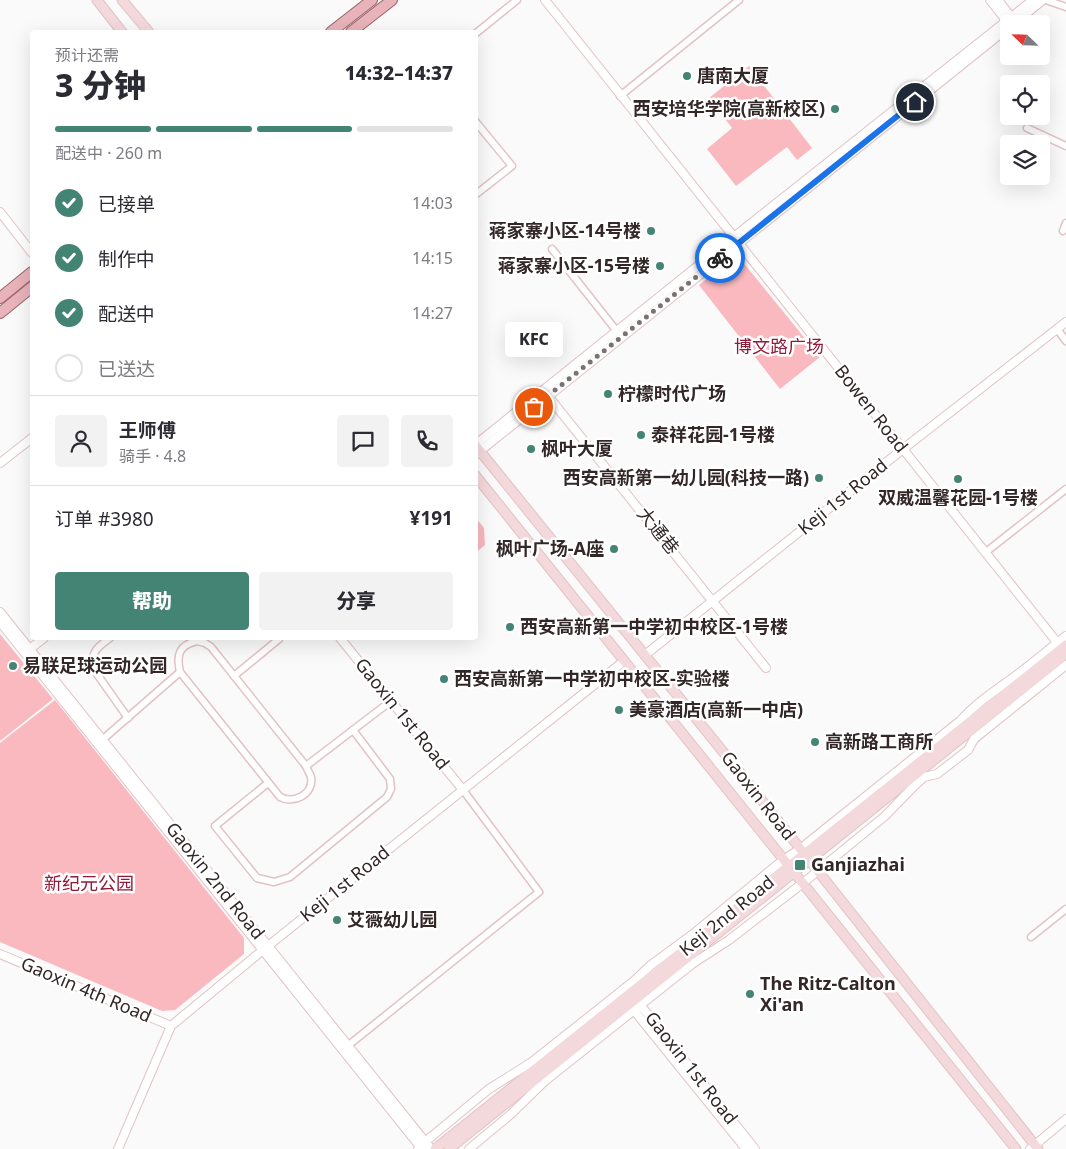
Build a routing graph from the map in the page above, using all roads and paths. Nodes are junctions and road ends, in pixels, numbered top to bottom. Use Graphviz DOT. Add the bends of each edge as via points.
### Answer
graph roads {
  1 [pos="97,0"];
  2 [pos="122,0"];
  3 [pos="372,0"];
  4 [pos="392,0"];
  5 [pos="518,0"];
  6 [pos="545,0"];
  7 [pos="739,0"];
  8 [pos="990,0"];
  9 [pos="998,0"];
  10 [pos="1033,0"];
  11 [pos="1045,0"];
  12 [pos="1066,7"];
  13 [pos="1004,15"];
  14 [pos="1007,15"];
  15 [pos="1018,15"];
  16 [pos="1022,15"];
  17 [pos="120,30"];
  18 [pos="146,30"];
  19 [pos="334,30"];
  20 [pos="354,30"];
  21 [pos="1000,31"];
  22 [pos="478,32"];
  23 [pos="620,96"];
  24 [pos="478,125"];
  25 [pos="1027,128"];
  26 [pos="1066,146"];
  27 [pos="478,193"];
  28 [pos="0,212"];
  29 [pos="1066,223"];
  30 [pos="1063,231"];
  31 [pos="736,240"];
  32 [pos="552,249"];
  33 [pos="30,250"];
  34 [pos="30,274"];
  35 [pos="30,289"];
  36 [pos="0,298"];
  37 [pos="0,313"];
  38 [pos="1066,322"];
  39 [pos="1057,330"];
  40 [pos="619,334"];
  41 [pos="1066,341"];
  42 [pos="548,396"];
  43 [pos="30,440"];
  44 [pos="478,447"];
  45 [pos="478,448"];
  46 [pos="903,449"];
  47 [pos="478,451"];
  48 [pos="0,463"];
  49 [pos="478,479"];
  50 [pos="1066,489"];
  51 [pos="986,552"];
  52 [pos="714,601"];
  53 [pos="0,612"];
  54 [pos="0,622"];
  55 [pos="1066,636"];
  56 [pos="41,640"];
  57 [pos="108,640"];
  58 [pos="278,640"];
  59 [pos="342,640"];
  60 [pos="1063,649"];
  61 [pos="27,651"];
  62 [pos="645,655"];
  63 [pos="624,661"];
  64 [pos="1066,665"];
  65 [pos="766,668"];
  66 [pos="180,672"];
  67 [pos="234,676"];
  68 [pos="391,701"];
  69 [pos="128,718"];
  70 [pos="353,730"];
  71 [pos="102,740"];
  72 [pos="306,766"];
  73 [pos="268,783"];
  74 [pos="463,790"];
  75 [pos="804,855"];
  76 [pos="789,867"];
  77 [pos="818,871"];
  78 [pos="803,883"];
  79 [pos="1066,909"];
  80 [pos="1031,937"];
  81 [pos="265,948"];
  82 [pos="0,954"];
  83 [pos="630,999"];
  84 [pos="171,1026"];
  85 [pos="345,1048"];
  86 [pos="1066,1120"];
  87 [pos="421,1146"];
  88 [pos="1034,1147"];
  89 [pos="118,1149"];
  90 [pos="431,1149"];
  91 [pos="435,1149"];
  92 [pos="449,1149"];
  93 [pos="469,1149"];
  94 [pos="746,1149"];
  95 [pos="755,1149"];
  96 [pos="1016,1149"];
  97 [pos="1025,1149"];
  1 -- 17 [label="main road"];
  2 -- 18 [label="main road"];
  3 -- 19 [label="main road"];
  4 -- 20 [label="main road"];
  5 -- 22 [label="street"];
  6 -- 23 [label="street, Bowen Road"];
  7 -- 23 [label="street"];
  8 -- 13 [label="street"];
  9 -- 14 [label="street"];
  10 -- 15 [label="street"];
  11 -- 12 [label="street"];
  11 -- 16 [label="street"];
  21 -- 31 [label="street"];
  23 -- 31 [label="street, Bowen Road"];
  24 -- 27 [label="street" via="512,166"];
  25 -- 26 [label="street"];
  28 -- 33 [label="street"];
  29 -- 30 [label="street"];
  31 -- 40 [label="street"];
  31 -- 46 [label="street, Bowen Road"];
  32 -- 40 [label="street"];
  34 -- 36 [label="main road"];
  35 -- 37 [label="main road"];
  38 -- 39 [label="street, Keji 1st Road"];
  39 -- 41 [label="street"];
  39 -- 46 [label="street, Keji 1st Road"];
  40 -- 42 [label="street"];
  40 -- 44 [label="street"];
  42 -- 45 [label="street"];
  42 -- 52 [label="street, 大通巷"];
  43 -- 48 [label="street"];
  46 -- 51 [label="street, Bowen Road"];
  46 -- 52 [label="street, Keji 1st Road"];
  47 -- 62 [label="main road, Gaoxin Road"];
  49 -- 63 [label="main road, Gaoxin Road"];
  50 -- 51 [label="street"];
  51 -- 60 [label="street, Bowen Road"];
  52 -- 62 [label="street, Keji 1st Road"];
  52 -- 65 [label="street, 大通巷"];
  53 -- 61 [label="street, Gaoxin 2nd Road"];
  54 -- 61 [label="street, Gaoxin 2nd Road"];
  55 -- 60 [label="street"];
  56 -- 61 [label="street"];
  57 -- 69 [label="street" via="95,650 92,667"];
  58 -- 67 [label="street"];
  59 -- 68 [label="street, Gaoxin 1st Road"];
  60 -- 75 [label="main road, Keji 2nd Road"];
  60 -- 75 [label="street" via="970,709"];
  61 -- 71 [label="street, Gaoxin 2nd Road"];
  61 -- 81 [label="street, Gaoxin 2nd Road"];
  62 -- 75 [label="main road, Gaoxin Road"];
  63 -- 74 [label="street, Keji 1st Road"];
  63 -- 76 [label="main road, Gaoxin Road"];
  64 -- 77 [label="street" via="974,739 968,750 937,774 924,777 885,816"];
  66 -- 67 [label="street" via="177,662 180,652 187,643 197,641 211,647"];
  66 -- 69 [label="street"];
  66 -- 73 [label="street"];
  67 -- 72 [label="street"];
  68 -- 70 [label="street"];
  68 -- 74 [label="street, Gaoxin 1st Road"];
  69 -- 71 [label="street"];
  70 -- 72 [label="street"];
  70 -- 73 [label="street" via="390,779 391,789 387,797 290,877 274,882 257,878 215,826"];
  71 -- 81 [label="street, Gaoxin 2nd Road"];
  72 -- 73 [label="street" via="311,777 310,787 303,796 286,801"];
  74 -- 81 [label="street, Keji 1st Road"];
  74 -- 85 [label="street" via="539,892"];
  75 -- 76 [label="main road, Keji 2nd Road"];
  75 -- 76 [label="street"];
  75 -- 77 [label="main road, Gaoxin Road"];
  76 -- 78 [label="main road, Gaoxin Road"];
  76 -- 83 [label="main road, Keji 2nd Road"];
  77 -- 78 [label="street"];
  77 -- 88 [label="main road, Gaoxin Road"];
  78 -- 83 [label="street" via="729,940"];
  78 -- 96 [label="main road, Gaoxin Road"];
  79 -- 80 [label="street"];
  81 -- 84 [label="street, Keji 1st Road"];
  81 -- 85 [label="street, Gaoxin 2nd Road"];
  82 -- 84 [label="street, Gaoxin 4th Road"];
  83 -- 87 [label="street" via="490,1090"];
  83 -- 91 [label="main road, Keji 2nd Road"];
  83 -- 92 [label="main road, Keji 2nd Road"];
  83 -- 93 [label="street" via="512,1114"];
  83 -- 94 [label="street, Gaoxin 1st Road"];
  83 -- 95 [label="street, Gaoxin 1st Road"];
  84 -- 89 [label="street, Keji 1st Road"];
  85 -- 87 [label="street, Gaoxin 2nd Road"];
  86 -- 88 [label="street"];
  87 -- 90 [label="street, Gaoxin 2nd Road"];
  88 -- 97 [label="street"];
}
